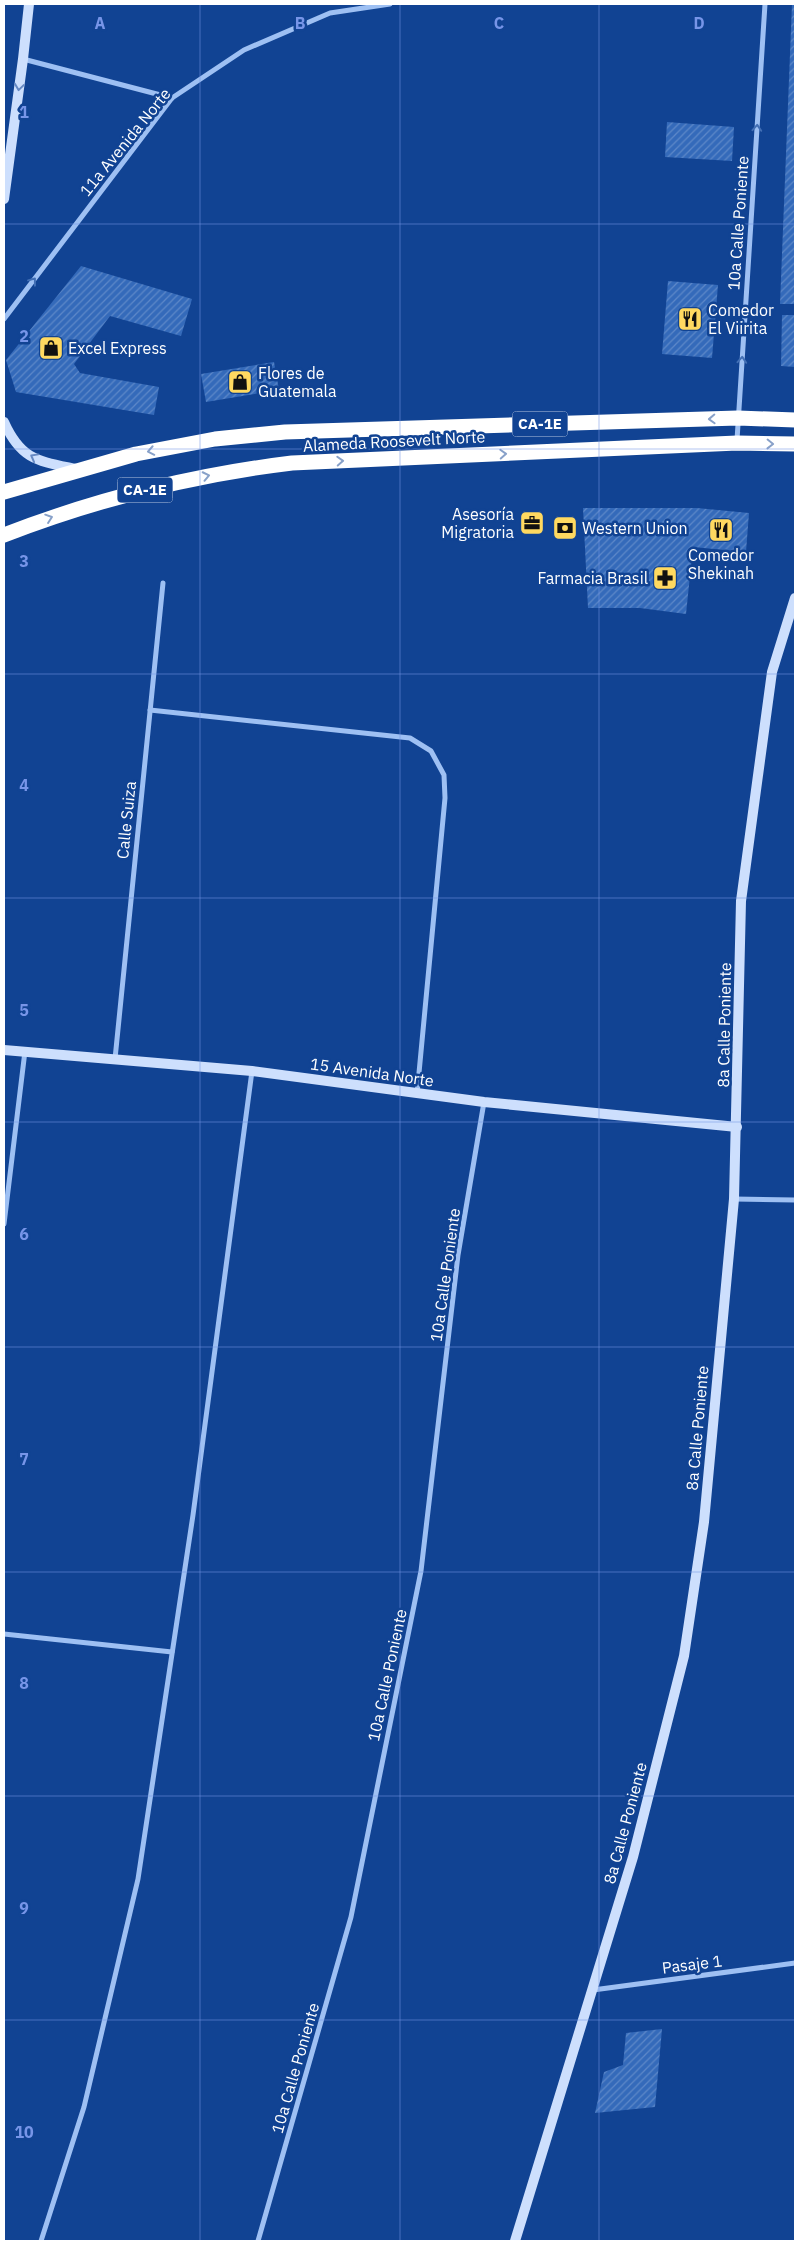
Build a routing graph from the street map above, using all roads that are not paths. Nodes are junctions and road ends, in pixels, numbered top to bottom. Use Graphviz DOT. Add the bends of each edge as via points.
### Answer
graph roads {
  1 [pos="29,4"];
  2 [pos="390,4"];
  3 [pos="765,4"];
  4 [pos="23,59"];
  5 [pos="172,98"];
  6 [pos="4,199"];
  7 [pos="4,319"];
  8 [pos="738,418"];
  9 [pos="795,420"];
  10 [pos="4,422"];
  11 [pos="737,443"];
  12 [pos="795,444"];
  13 [pos="80,470"];
  14 [pos="4,492"];
  15 [pos="4,535"];
  16 [pos="162,583"];
  17 [pos="795,598"];
  18 [pos="150,710"];
  19 [pos="4,1050"];
  20 [pos="25,1051"];
  21 [pos="115,1060"];
  22 [pos="252,1071"];
  23 [pos="417,1094"];
  24 [pos="484,1102"];
  25 [pos="737,1127"];
  26 [pos="734,1199"];
  27 [pos="795,1200"];
  28 [pos="4,1224"];
  29 [pos="4,1634"];
  30 [pos="172,1652"];
  31 [pos="795,1964"];
  32 [pos="593,1990"];
  33 [pos="41,2241"];
  34 [pos="258,2241"];
  35 [pos="515,2241"];
  1 -- 4 [label="street"];
  2 -- 5 [label="street, 11a Avenida Norte" via="330,13 244,50"];
  8 -- 3 [label="street, 10a Calle Poniente, one-way"];
  4 -- 5 [label="street"];
  4 -- 6 [label="street, one-way"];
  7 -- 5 [label="street, 11a Avenida Norte, one-way"];
  8 -- 9 [label="highway, Alameda Roosevelt Norte / CA-1E"];
  8 -- 11 [label="street, 10a Calle Poniente"];
  8 -- 13 [label="highway, Alameda Roosevelt Norte / CA-1E, one-way" via="285,432 215,439 136,454"];
  13 -- 10 [label="street, one-way" via="40,461 20,450"];
  11 -- 12 [label="highway, Alameda Roosevelt Norte / CA-1E, one-way"];
  15 -- 11 [label="highway, Alameda Roosevelt Norte / CA-1E, one-way" via="119,496 239,470 292,463"];
  13 -- 14 [label="highway, Alameda Roosevelt Norte / CA-1E"];
  16 -- 18 [label="street, Calle Suiza"];
  17 -- 25 [label="street, 8a Calle Poniente" via="772,672 741,901"];
  18 -- 21 [label="street, Calle Suiza"];
  18 -- 23 [label="street" via="410,738 430,751 444,775 445,798"];
  19 -- 20 [label="street, 15 Avenida Norte"];
  20 -- 21 [label="street, 15 Avenida Norte"];
  20 -- 28 [label="street"];
  21 -- 22 [label="street, 15 Avenida Norte"];
  22 -- 23 [label="street, 15 Avenida Norte"];
  22 -- 30 [label="street"];
  23 -- 24 [label="street, 15 Avenida Norte"];
  24 -- 25 [label="street, 15 Avenida Norte"];
  24 -- 34 [label="street, 10a Calle Poniente" via="458,1255 419,1581 351,1916"];
  25 -- 26 [label="street, 8a Calle Poniente"];
  26 -- 27 [label="street"];
  26 -- 32 [label="street, 8a Calle Poniente" via="704,1522 684,1656 633,1857"];
  29 -- 30 [label="street"];
  30 -- 33 [label="street" via="138,1880 84,2107"];
  31 -- 32 [label="street, Pasaje 1"];
  32 -- 35 [label="street, 8a Calle Poniente"];
}
